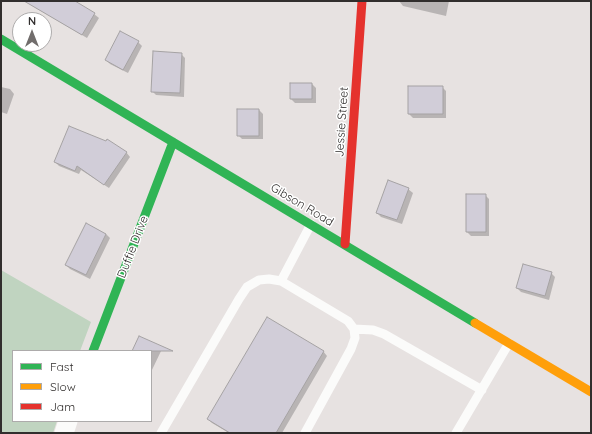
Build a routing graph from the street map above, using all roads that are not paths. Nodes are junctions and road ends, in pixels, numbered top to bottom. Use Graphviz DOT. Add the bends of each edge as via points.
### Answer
graph roads {
  1 [pos="362,1"];
  2 [pos="1,39"];
  3 [pos="173,142"];
  4 [pos="310,224"];
  5 [pos="345,244"];
  6 [pos="281,281"];
  7 [pos="354,329"];
  8 [pos="509,343"];
  9 [pos="93,350"];
  10 [pos="482,390"];
  11 [pos="591,392"];
  12 [pos="68,422"];
  13 [pos="64,433"];
  14 [pos="161,433"];
  15 [pos="305,433"];
  16 [pos="456,433"];
  1 -- 5 [label="street, Jessie Street"];
  2 -- 3 [label="street, Gibson Road"];
  3 -- 4 [label="street, Gibson Road"];
  3 -- 9 [label="street, Duffie Drive"];
  4 -- 5 [label="street, Gibson Road"];
  4 -- 6 [label="lane"];
  5 -- 8 [label="street, Gibson Road"];
  6 -- 7 [label="lane" via="348,321"];
  6 -- 14 [label="lane" via="259,280 247,287"];
  7 -- 10 [label="lane" via="373,330 384,334"];
  7 -- 15 [label="lane" via="352,349"];
  8 -- 10 [label="lane"];
  8 -- 11 [label="street, Gibson Road"];
  10 -- 16 [label="lane"];
  12 -- 13 [label="street"];
}
